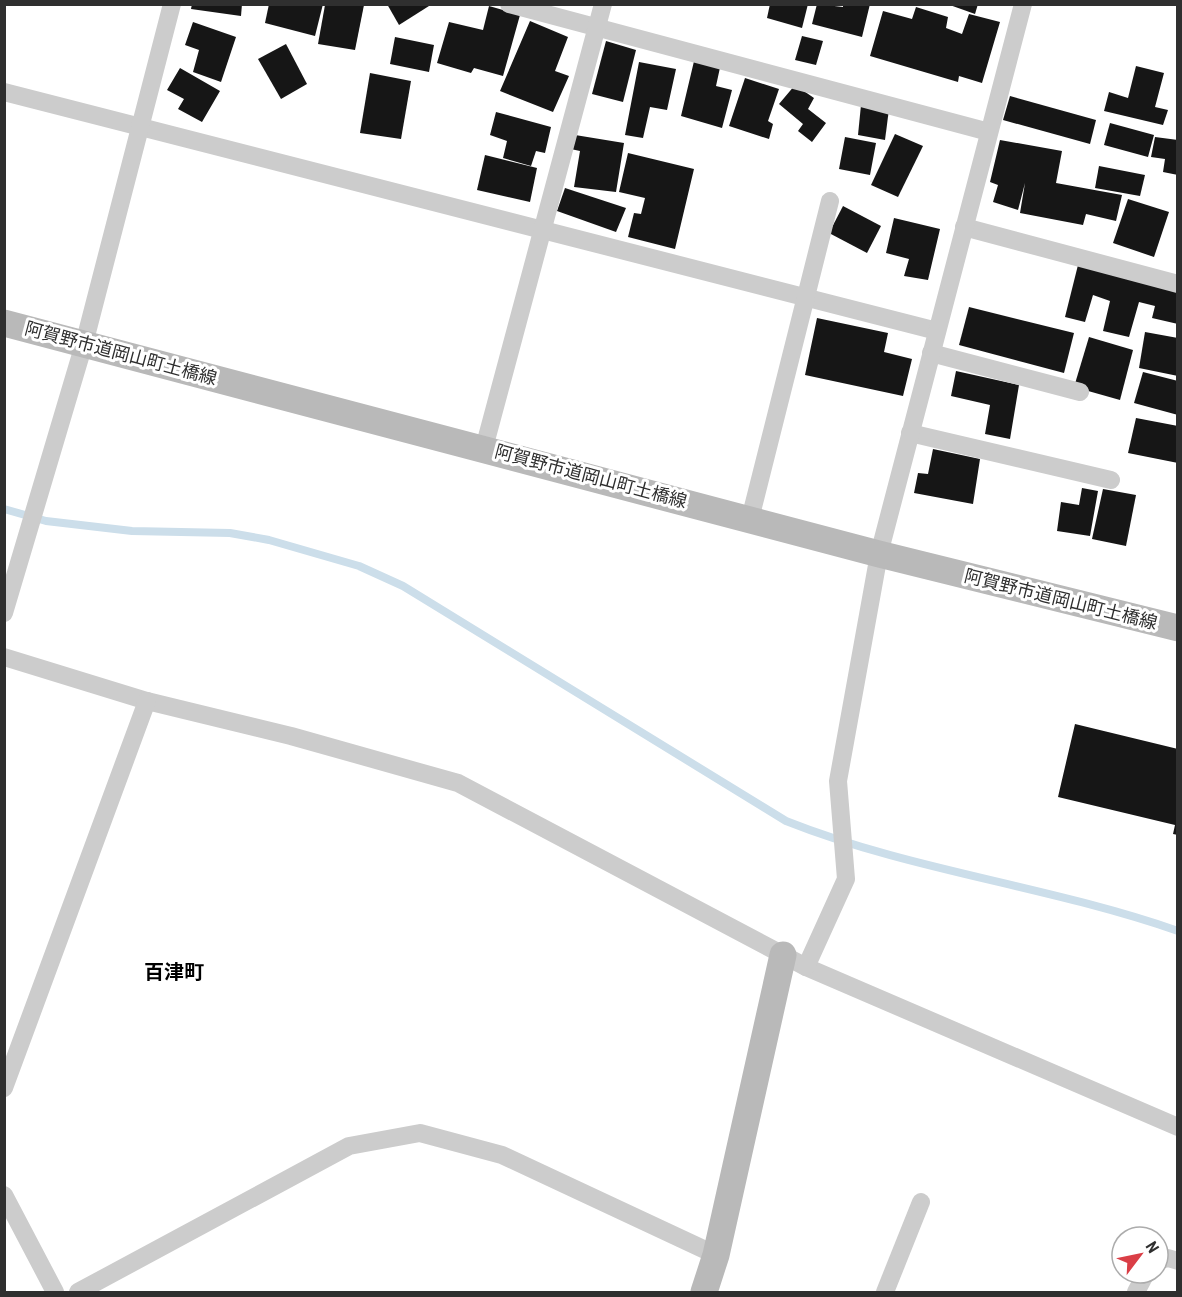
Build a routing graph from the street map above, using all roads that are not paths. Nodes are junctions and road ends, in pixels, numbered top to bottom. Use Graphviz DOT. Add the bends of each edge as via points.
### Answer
graph roads {
  1 [pos="172,4"];
  2 [pos="509,4"];
  3 [pos="603,4"];
  4 [pos="1023,4"];
  5 [pos="597,28"];
  6 [pos="4,92"];
  7 [pos="140,127"];
  8 [pos="989,132"];
  9 [pos="830,201"];
  10 [pos="964,227"];
  11 [pos="542,230"];
  12 [pos="1178,284"];
  13 [pos="806,297"];
  14 [pos="4,323"];
  15 [pos="937,331"];
  16 [pos="84,344"];
  17 [pos="931,353"];
  18 [pos="1080,392"];
  19 [pos="910,433"];
  20 [pos="484,448"];
  21 [pos="1111,480"];
  22 [pos="750,519"];
  23 [pos="879,554"];
  24 [pos="4,613"];
  25 [pos="1177,624"];
  26 [pos="4,657"];
  27 [pos="147,701"];
  28 [pos="795,961"];
  29 [pos="4,1088"];
  30 [pos="1178,1127"];
  31 [pos="4,1195"];
  32 [pos="921,1202"];
  33 [pos="716,1255"];
  34 [pos="708,1290"];
  35 [pos="55,1293"];
  36 [pos="78,1293"];
  37 [pos="885,1293"];
  1 -- 7 [label="street"];
  2 -- 5 [label="street"];
  3 -- 5 [label="street"];
  4 -- 8 [label="street"];
  5 -- 8 [label="street"];
  5 -- 11 [label="street"];
  6 -- 7 [label="street"];
  7 -- 11 [label="street"];
  7 -- 16 [label="street"];
  8 -- 10 [label="street"];
  9 -- 13 [label="street"];
  10 -- 12 [label="street"];
  10 -- 15 [label="street"];
  11 -- 13 [label="street"];
  11 -- 20 [label="street"];
  13 -- 15 [label="street"];
  13 -- 22 [label="street"];
  14 -- 16 [label="street, 阿賀野市道岡山町土橋線"];
  15 -- 17 [label="street"];
  16 -- 20 [label="street, 阿賀野市道岡山町土橋線"];
  16 -- 24 [label="street"];
  17 -- 18 [label="street"];
  17 -- 19 [label="street"];
  19 -- 21 [label="street"];
  19 -- 23 [label="street"];
  20 -- 22 [label="street, 阿賀野市道岡山町土橋線"];
  22 -- 23 [label="street, 阿賀野市道岡山町土橋線"];
  23 -- 25 [label="street, 阿賀野市道岡山町土橋線"];
  23 -- 28 [label="street" via="838,781 846,879"];
  26 -- 27 [label="street"];
  27 -- 28 [label="street" via="458,783"];
  27 -- 29 [label="street"];
  28 -- 30 [label="street"];
  28 -- 33 [label="street"];
  31 -- 35 [label="street"];
  32 -- 37 [label="street"];
  33 -- 34 [label="street"];
  33 -- 36 [label="street" via="502,1155 420,1133 349,1146"];
}
